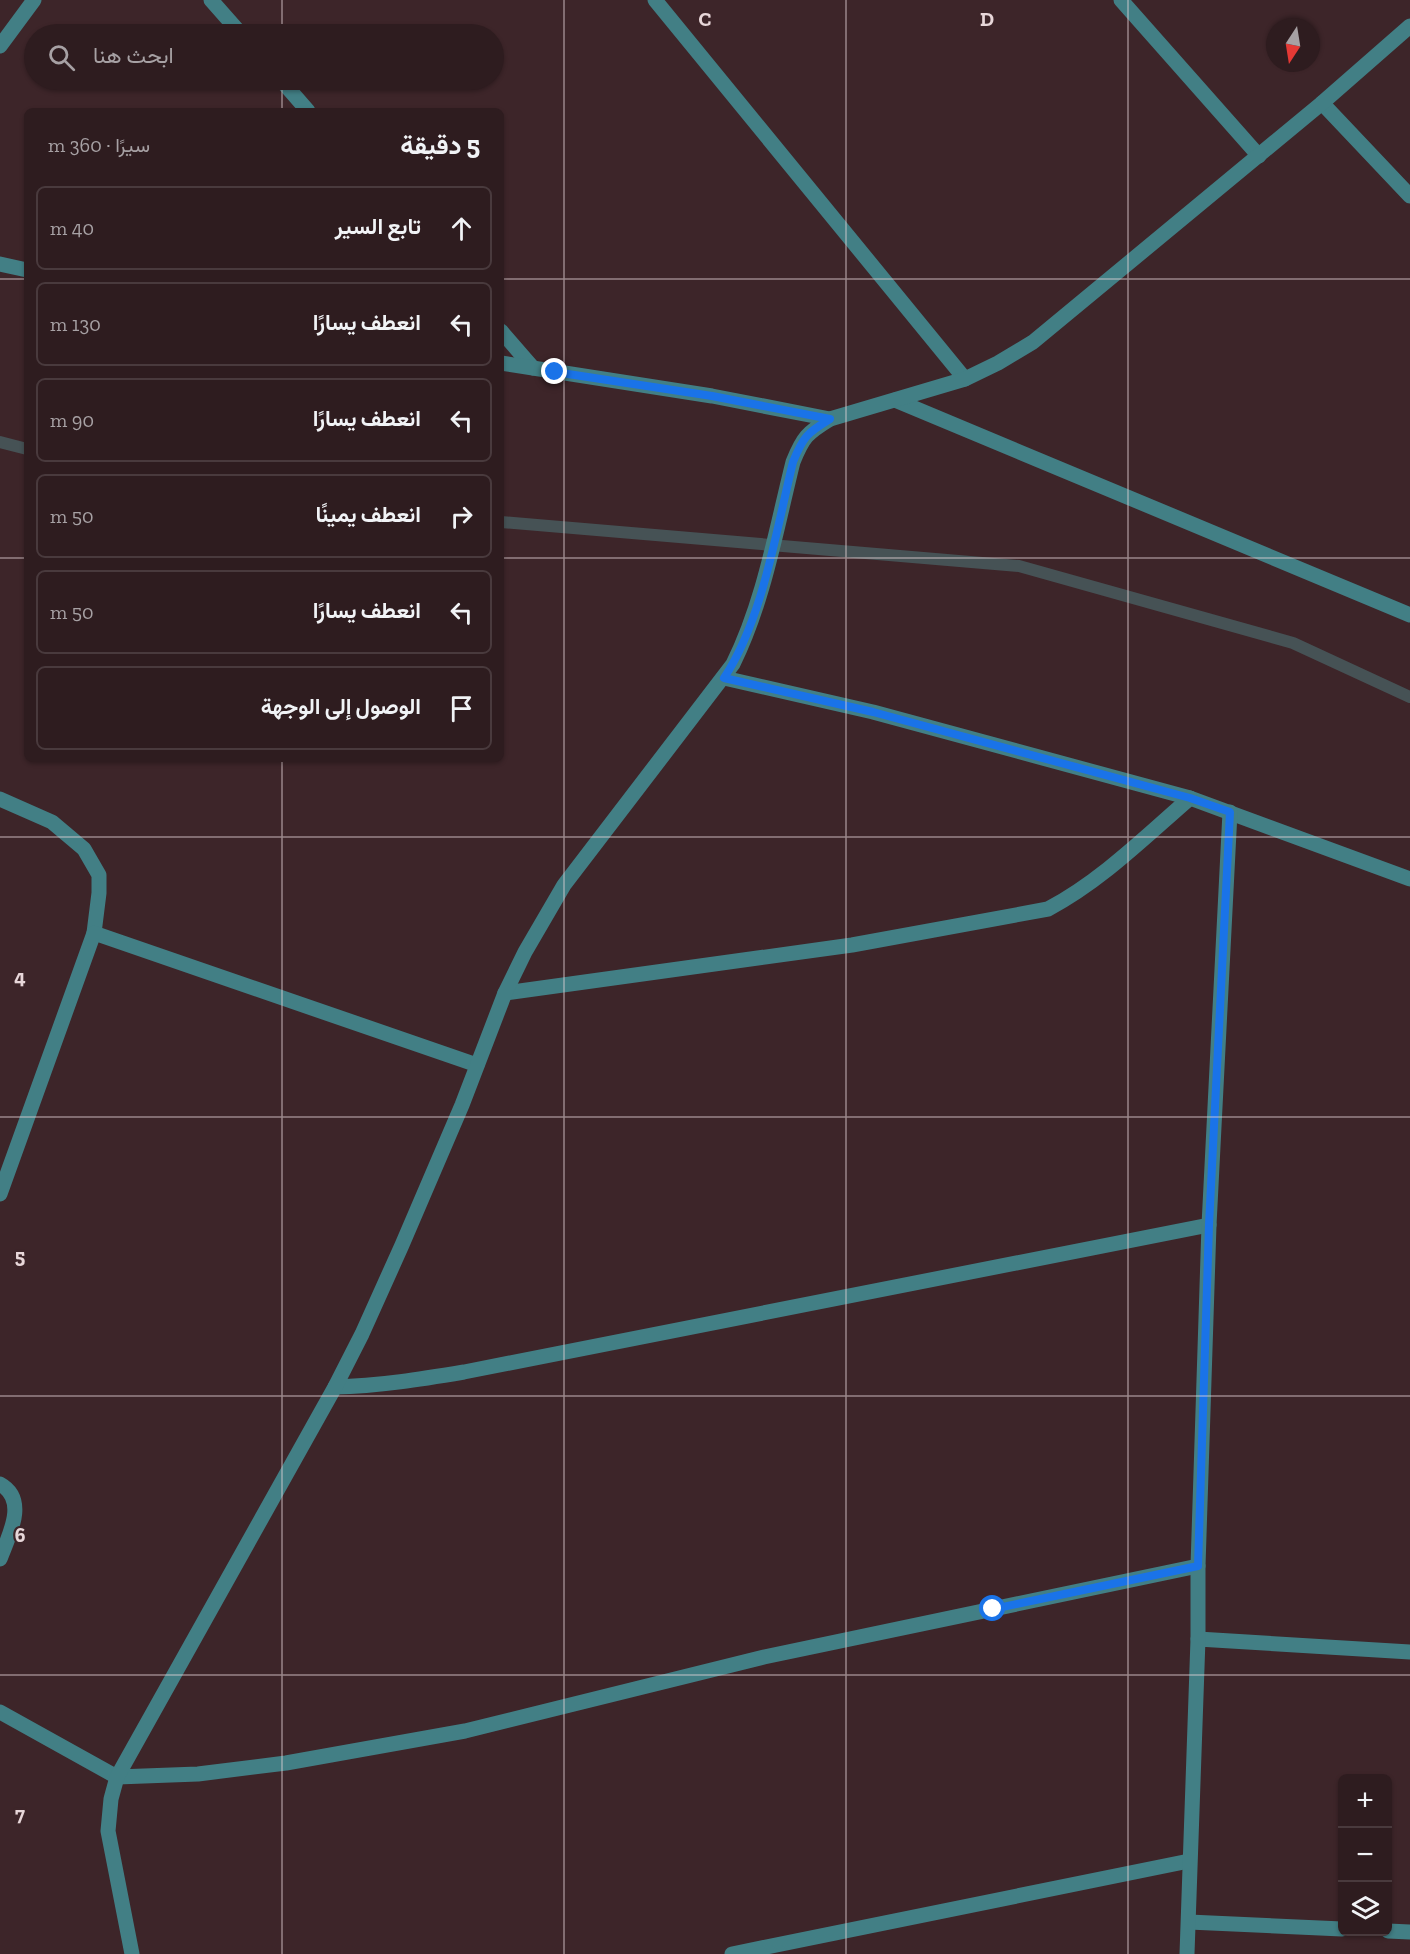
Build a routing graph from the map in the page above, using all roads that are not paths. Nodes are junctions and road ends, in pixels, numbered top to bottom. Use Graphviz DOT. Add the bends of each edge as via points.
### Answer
graph roads {
  1 [pos="34,0"];
  2 [pos="211,0"];
  3 [pos="655,0"];
  4 [pos="1121,0"];
  5 [pos="232,24"];
  6 [pos="1410,26"];
  7 [pos="0,46"];
  8 [pos="290,90"];
  9 [pos="1322,103"];
  10 [pos="305,108"];
  11 [pos="1259,156"];
  12 [pos="1410,196"];
  13 [pos="0,264"];
  14 [pos="24,269"];
  15 [pos="504,334"];
  16 [pos="504,363"];
  17 [pos="533,368"];
  18 [pos="964,379"];
  19 [pos="896,400"];
  20 [pos="830,419"];
  21 [pos="1410,615"];
  22 [pos="724,678"];
  23 [pos="1190,798"];
  24 [pos="0,799"];
  25 [pos="1230,812"];
  26 [pos="1410,879"];
  27 [pos="94,933"];
  28 [pos="505,993"];
  29 [pos="477,1065"];
  30 [pos="0,1194"];
  31 [pos="1209,1225"];
  32 [pos="335,1387"];
  33 [pos="0,1484"];
  34 [pos="0,1559"];
  35 [pos="1198,1566"];
  36 [pos="1198,1639"];
  37 [pos="1410,1652"];
  38 [pos="0,1712"];
  39 [pos="117,1777"];
  40 [pos="1189,1861"];
  41 [pos="1189,1922"];
  42 [pos="1338,1929"];
  43 [pos="1392,1931"];
  44 [pos="1410,1932"];
  45 [pos="132,1954"];
  46 [pos="732,1954"];
  47 [pos="1187,1954"];
  1 -- 7 [label="street"];
  2 -- 5 [label="street"];
  3 -- 18 [label="street"];
  4 -- 11 [label="street"];
  6 -- 9 [label="street"];
  8 -- 10 [label="street"];
  9 -- 11 [label="street"];
  9 -- 12 [label="street"];
  11 -- 18 [label="street" via="1033,342"];
  13 -- 14 [label="street"];
  15 -- 17 [label="street"];
  16 -- 17 [label="street"];
  17 -- 20 [label="street"];
  18 -- 19 [label="street"];
  19 -- 20 [label="street"];
  19 -- 21 [label="street"];
  20 -- 22 [label="street" via="802,441 793,462 759,600 742,646"];
  22 -- 23 [label="street" via="873,712"];
  22 -- 28 [label="street" via="564,885"];
  23 -- 25 [label="street"];
  23 -- 28 [label="street" via="1093,881 1048,909 852,945"];
  24 -- 27 [label="street" via="52,822 84,849 99,875"];
  25 -- 26 [label="street"];
  25 -- 31 [label="street"];
  27 -- 29 [label="street"];
  27 -- 30 [label="street"];
  28 -- 29 [label="street"];
  29 -- 32 [label="street" via="402,1245"];
  31 -- 32 [label="street" via="465,1372 397,1383"];
  31 -- 35 [label="street"];
  32 -- 39 [label="street"];
  33 -- 34 [label="street" via="8,1489 16,1506"];
  35 -- 36 [label="street"];
  35 -- 39 [label="street" via="764,1657 454,1733 286,1763 198,1774"];
  36 -- 37 [label="street"];
  36 -- 40 [label="street"];
  38 -- 39 [label="street"];
  39 -- 45 [label="street" via="108,1831"];
  40 -- 41 [label="street"];
  40 -- 46 [label="street"];
  41 -- 42 [label="street"];
  41 -- 47 [label="street"];
  43 -- 44 [label="street"];
}
